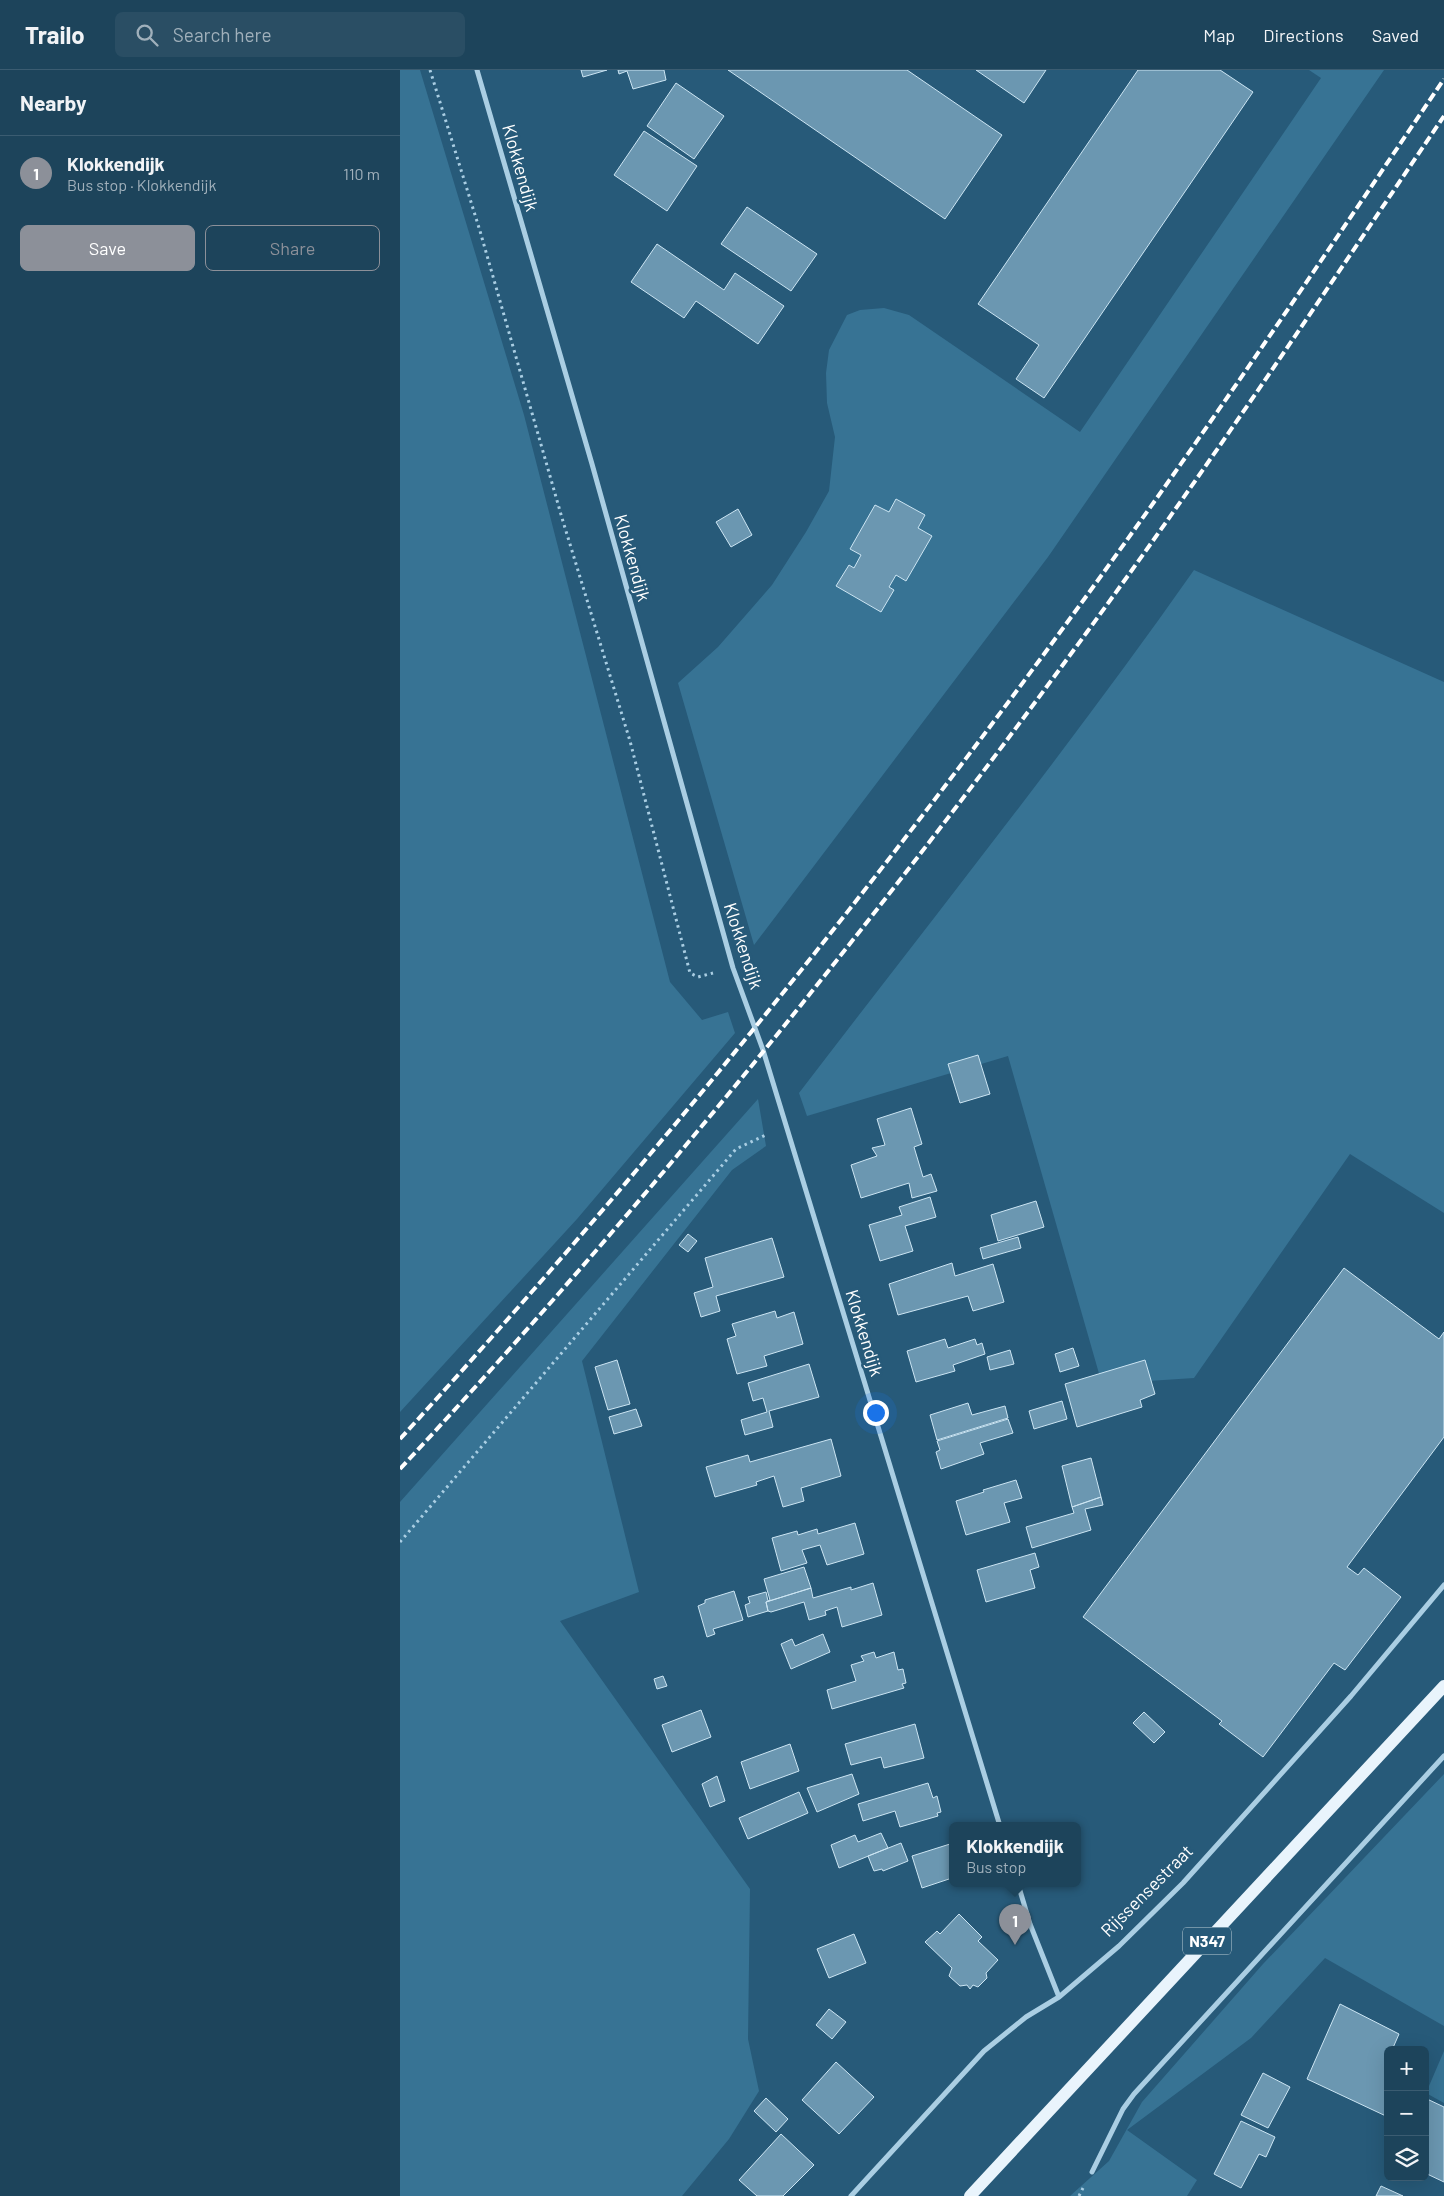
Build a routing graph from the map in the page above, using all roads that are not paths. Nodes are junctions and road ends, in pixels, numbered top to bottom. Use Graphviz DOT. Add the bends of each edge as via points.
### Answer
graph roads {
  1 [pos="477,70"];
  2 [pos="1444,1585"];
  3 [pos="1444,1686"];
  4 [pos="1444,1756"];
  5 [pos="999,1822"];
  6 [pos="1019,1887"];
  7 [pos="1059,1997"];
  8 [pos="1092,2172"];
  9 [pos="851,2196"];
  10 [pos="970,2196"];
  1 -- 5 [label="street, Klokkendijk" via="592,464 733,968 756,1026 788,1128"];
  2 -- 7 [label="street, Rijssensestraat" via="1351,1696 1183,1883 1119,1946"];
  3 -- 10 [label="main road, N347"];
  4 -- 8 [label="street" via="1134,2094 1123,2108"];
  6 -- 7 [label="street"];
  7 -- 9 [label="street, Rijssensestraat" via="1026,2017 984,2050"];
}
